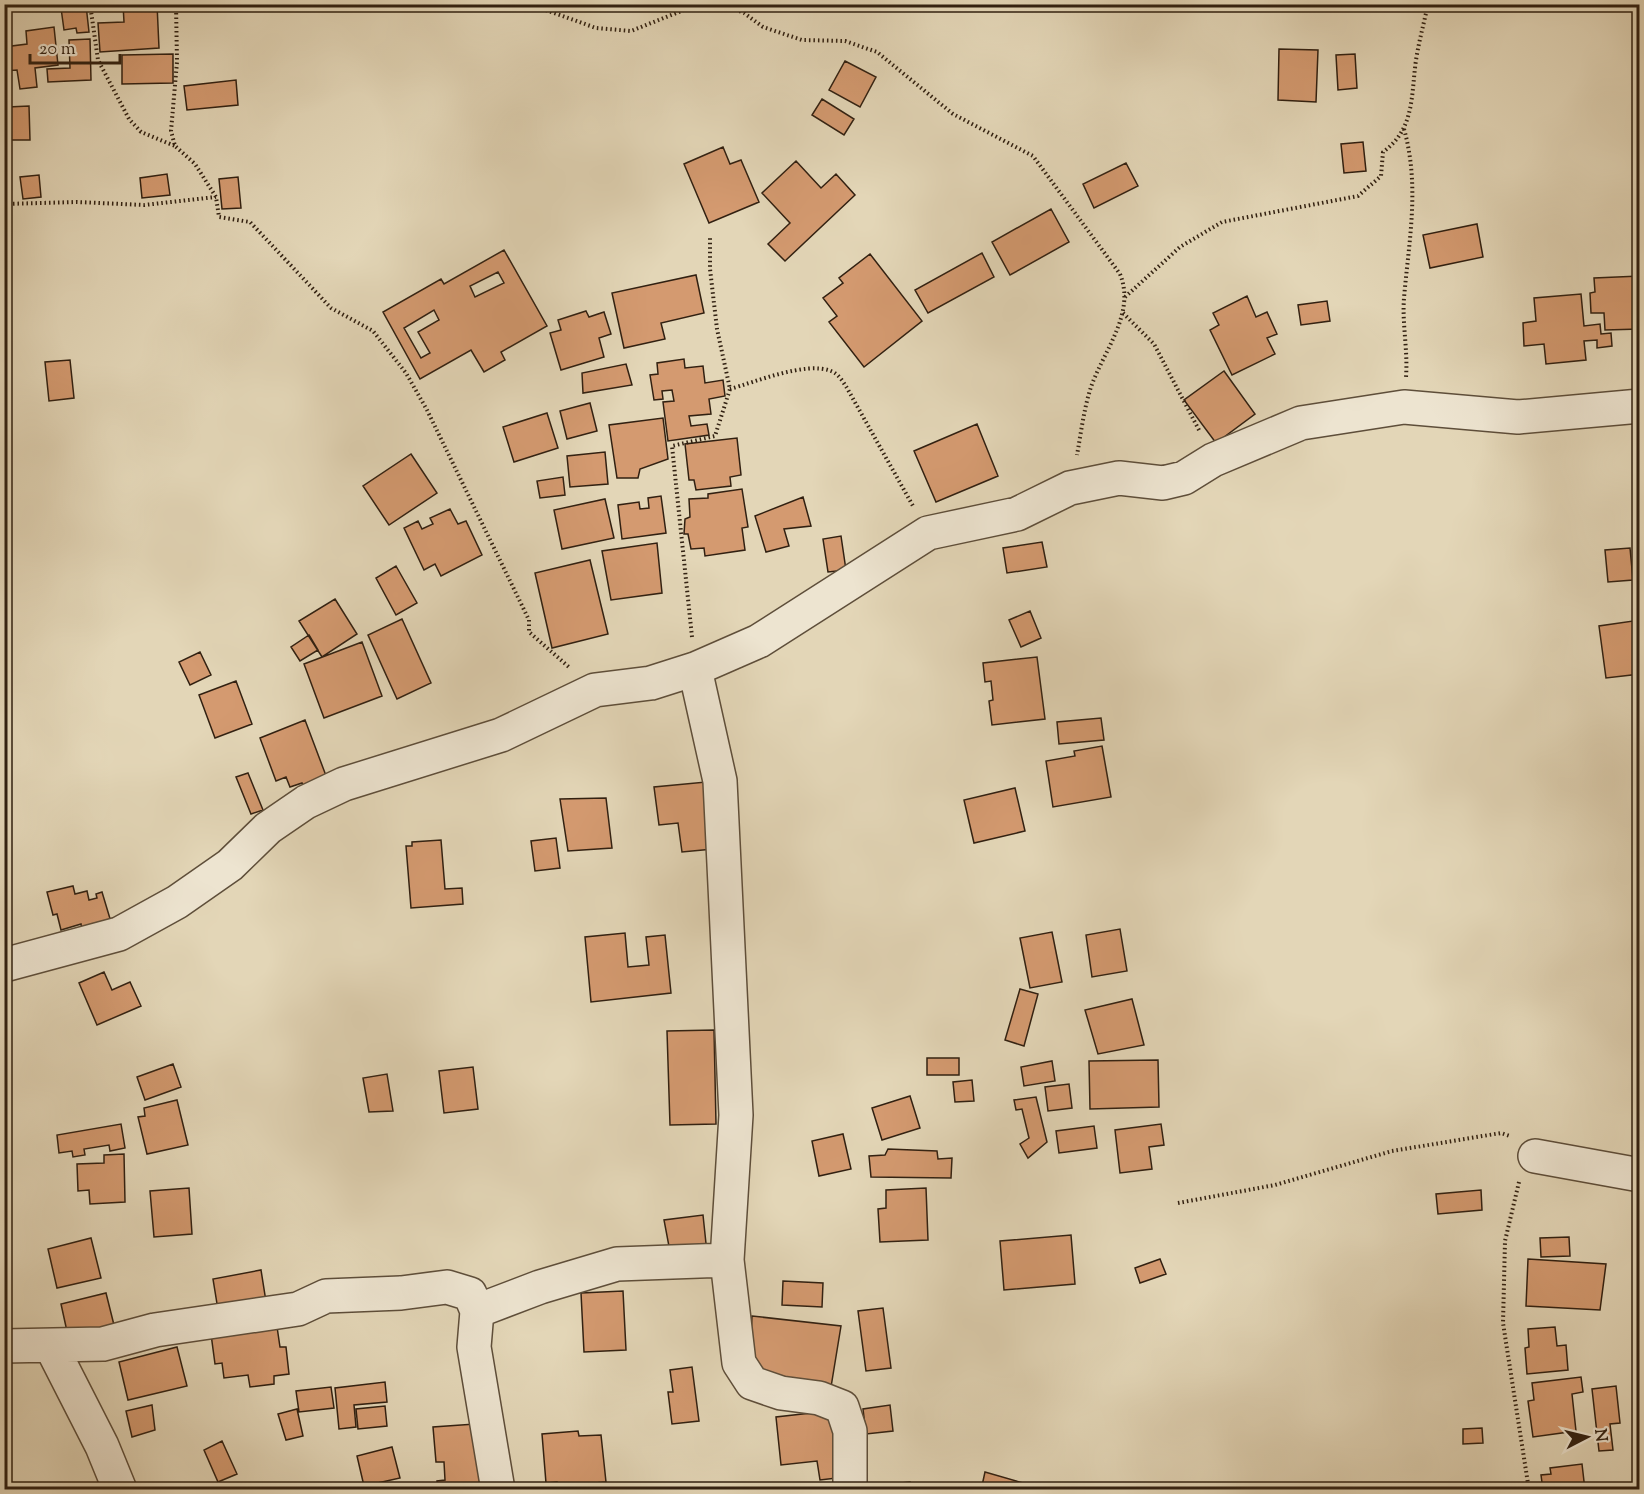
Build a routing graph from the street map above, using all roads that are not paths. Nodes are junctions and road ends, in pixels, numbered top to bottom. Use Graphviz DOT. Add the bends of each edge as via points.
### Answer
graph roads {
  1 [pos="1640,406"];
  2 [pos="695,669"];
  3 [pos="4,965"];
  4 [pos="1535,1156"];
  5 [pos="1640,1175"];
  6 [pos="728,1260"];
  7 [pos="477,1311"];
  8 [pos="4,1346"];
  9 [pos="51,1346"];
  10 [pos="120,1490"];
  11 [pos="498,1490"];
  12 [pos="850,1490"];
  1 -- 2 [label="street" via="1518,417 1404,407 1301,423 1213,460 1184,478 1164,483 1119,478 1070,488 1017,514 928,533 759,642"];
  2 -- 3 [label="street" via="651,683 595,690 501,735 393,767 306,802 268,828 230,865 177,902 128,928"];
  2 -- 6 [label="street" via="720,781 736,1115"];
  4 -- 5 [label="street"];
  6 -- 7 [label="street" via="617,1264"];
  6 -- 12 [label="street" via="739,1363 752,1383 842,1407 850,1431"];
  7 -- 9 [label="street" via="470,1294 447,1287 326,1296 298,1309 155,1330 125,1340"];
  7 -- 11 [label="street" via="474,1347"];
  8 -- 9 [label="street"];
  9 -- 10 [label="street"];
}
